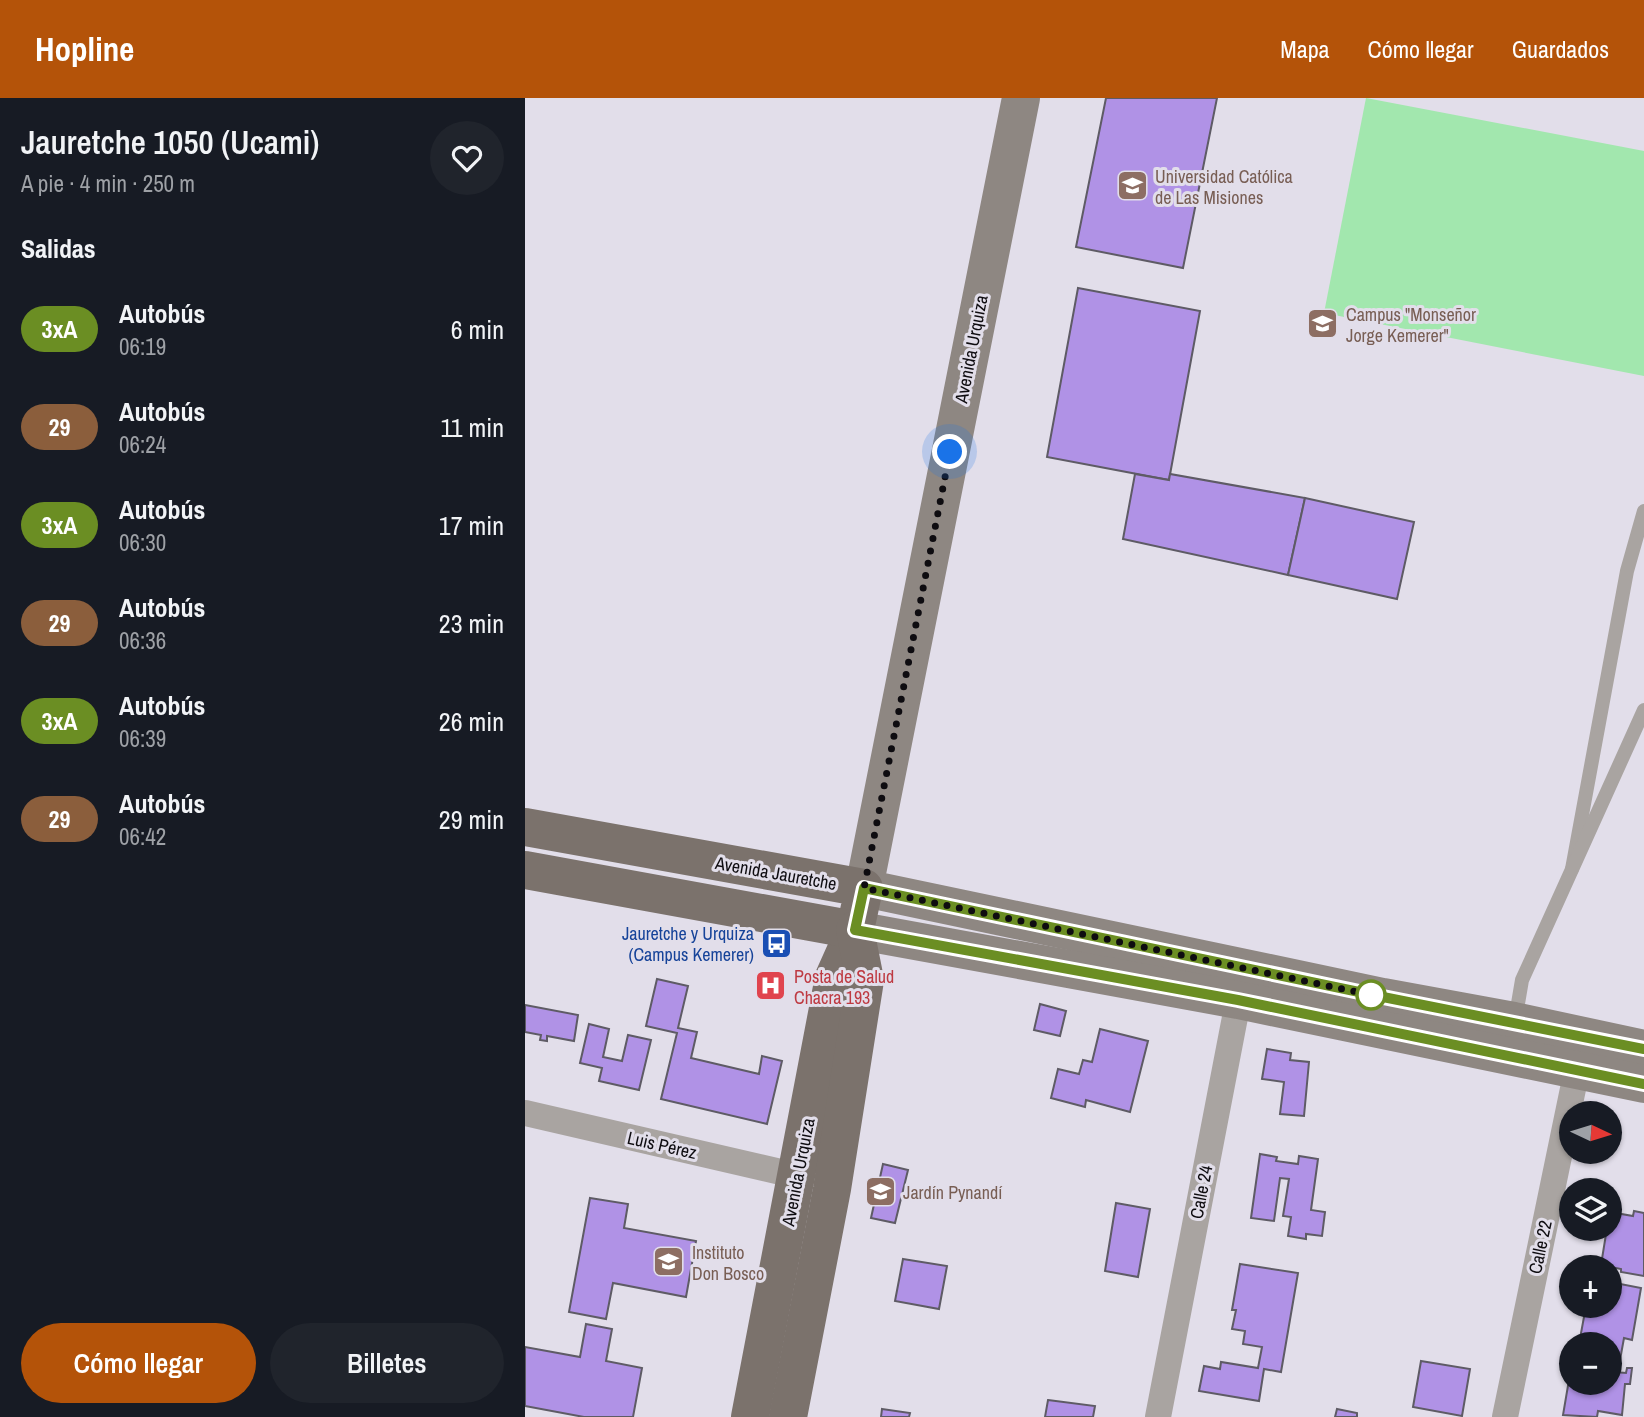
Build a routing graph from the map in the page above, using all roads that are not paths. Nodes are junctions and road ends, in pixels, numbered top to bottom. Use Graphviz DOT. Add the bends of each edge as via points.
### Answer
graph roads {
  1 [pos="1021,98"];
  2 [pos="1644,511"];
  3 [pos="1644,710"];
  4 [pos="525,827"];
  5 [pos="1572,869"];
  6 [pos="525,870"];
  7 [pos="864,888"];
  8 [pos="855,930"];
  9 [pos="1241,984"];
  10 [pos="1514,1021"];
  11 [pos="1644,1049"];
  12 [pos="1580,1053"];
  13 [pos="1644,1084"];
  14 [pos="525,1113"];
  15 [pos="798,1176"];
  16 [pos="750,1417"];
  17 [pos="788,1417"];
  18 [pos="1158,1417"];
  19 [pos="1505,1417"];
  1 -- 7 [label="main road, Avenida Urquiza"];
  2 -- 5 [label="lane" via="1626,571"];
  3 -- 5 [label="lane"];
  4 -- 7 [label="main road, Avenida Jauretche"];
  5 -- 10 [label="lane" via="1522,980"];
  6 -- 8 [label="main road, Avenida Jauretche"];
  7 -- 8 [label="main road, Avenida Urquiza"];
  7 -- 9 [label="main road, Avenida Jauretche"];
  8 -- 9 [label="main road, Avenida Jauretche"];
  8 -- 15 [label="main road, Avenida Urquiza" via="834,977"];
  8 -- 17 [label="main road, Avenida Urquiza" via="865,980"];
  9 -- 10 [label="main road, Avenida Jauretche" via="1383,997"];
  9 -- 12 [label="main road, Avenida Jauretche"];
  9 -- 18 [label="street, Calle 24"];
  10 -- 12 [label="main road, Avenida Jauretche"];
  11 -- 12 [label="main road, Avenida Jauretche"];
  12 -- 13 [label="main road, Avenida Jauretche"];
  12 -- 19 [label="street, Calle 22"];
  14 -- 15 [label="street, Luis Pérez"];
  15 -- 16 [label="main road, Avenida Urquiza"];
}
